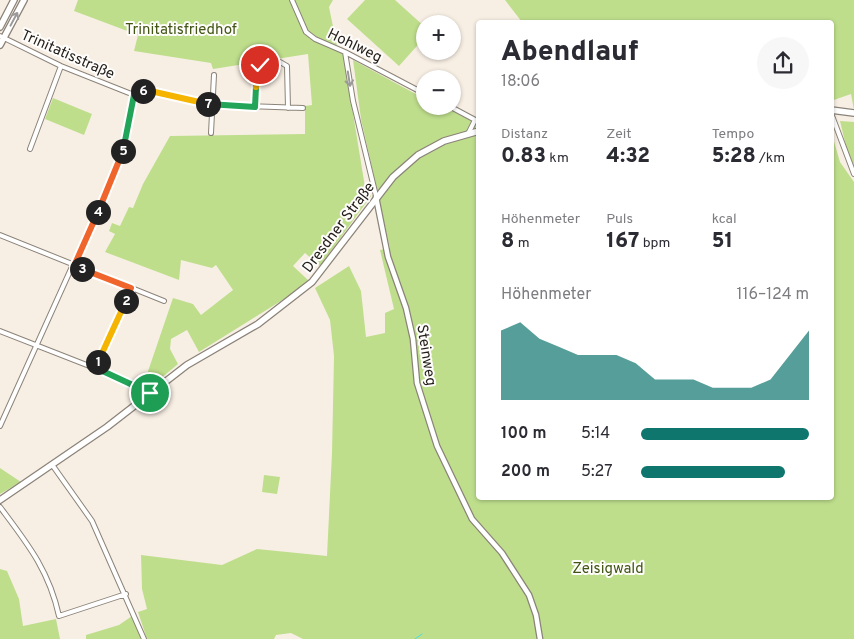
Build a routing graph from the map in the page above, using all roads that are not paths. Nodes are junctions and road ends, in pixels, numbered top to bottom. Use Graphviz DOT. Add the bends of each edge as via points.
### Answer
graph roads {
  1 [pos="14,0"];
  2 [pos="24,0"];
  3 [pos="292,0"];
  4 [pos="0,27"];
  5 [pos="2,37"];
  6 [pos="0,45"];
  7 [pos="345,52"];
  8 [pos="61,66"];
  9 [pos="214,75"];
  10 [pos="416,89"];
  11 [pos="134,95"];
  12 [pos="213,105"];
  13 [pos="255,107"];
  14 [pos="288,108"];
  15 [pos="303,108"];
  16 [pos="834,111"];
  17 [pos="461,112"];
  18 [pos="854,113"];
  19 [pos="834,119"];
  20 [pos="476,120"];
  21 [pos="476,122"];
  22 [pos="476,132"];
  23 [pos="211,133"];
  24 [pos="468,134"];
  25 [pos="30,149"];
  26 [pos="854,174"];
  27 [pos="376,196"];
  28 [pos="0,235"];
  29 [pos="74,266"];
  30 [pos="131,288"];
  31 [pos="164,300"];
  32 [pos="0,331"];
  33 [pos="38,346"];
  34 [pos="96,368"];
  35 [pos="150,393"];
  36 [pos="0,426"];
  37 [pos="53,466"];
  38 [pos="0,500"];
  39 [pos="0,506"];
  40 [pos="126,594"];
  41 [pos="144,639"];
  42 [pos="540,639"];
  1 -- 4 [label="main road"];
  5 -- 2 [label="main road, one-way"];
  3 -- 7 [label="street, Hohlweg" via="306,32"];
  5 -- 6 [label="main road"];
  5 -- 8 [label="street, Trinitatisstraße"];
  7 -- 10 [label="street, Hohlweg"];
  7 -- 27 [label="street, Steinweg, one-way" via="354,106"];
  8 -- 11 [label="street, Trinitatisstraße"];
  8 -- 25 [label="street"];
  9 -- 12 [label="street"];
  11 -- 12 [label="street, Trinitatisstraße" via="146,90"];
  11 -- 29 [label="street" via="122,156"];
  12 -- 13 [label="street, Trinitatisstraße"];
  12 -- 23 [label="street"];
  13 -- 14 [label="street, Trinitatisstraße"];
  13 -- 14 [label="street" via="258,68 280,62 287,66"];
  14 -- 15 [label="street, Trinitatisstraße"];
  16 -- 18 [label="main road"];
  17 -- 20 [label="street"];
  19 -- 26 [label="street"];
  21 -- 24 [label="street"];
  22 -- 24 [label="main road, Dresdner Straße"];
  24 -- 27 [label="main road, Dresdner Straße" via="444,140 418,155"];
  27 -- 35 [label="main road, Dresdner Straße" via="312,282 258,324 187,364"];
  27 -- 42 [label="street, Steinweg" via="388,258 413,339 418,383 437,446 472,519 502,553 530,596"];
  28 -- 29 [label="street"];
  29 -- 30 [label="street"];
  29 -- 33 [label="street"];
  30 -- 31 [label="street"];
  30 -- 34 [label="street"];
  32 -- 33 [label="street"];
  33 -- 34 [label="street"];
  33 -- 36 [label="street"];
  34 -- 35 [label="street"];
  35 -- 37 [label="main road, Dresdner Straße"];
  37 -- 38 [label="main road, Dresdner Straße"];
  37 -- 40 [label="street" via="92,521"];
  39 -- 40 [label="street" via="29,545 48,579 59,616"];
  40 -- 41 [label="street"];
}
